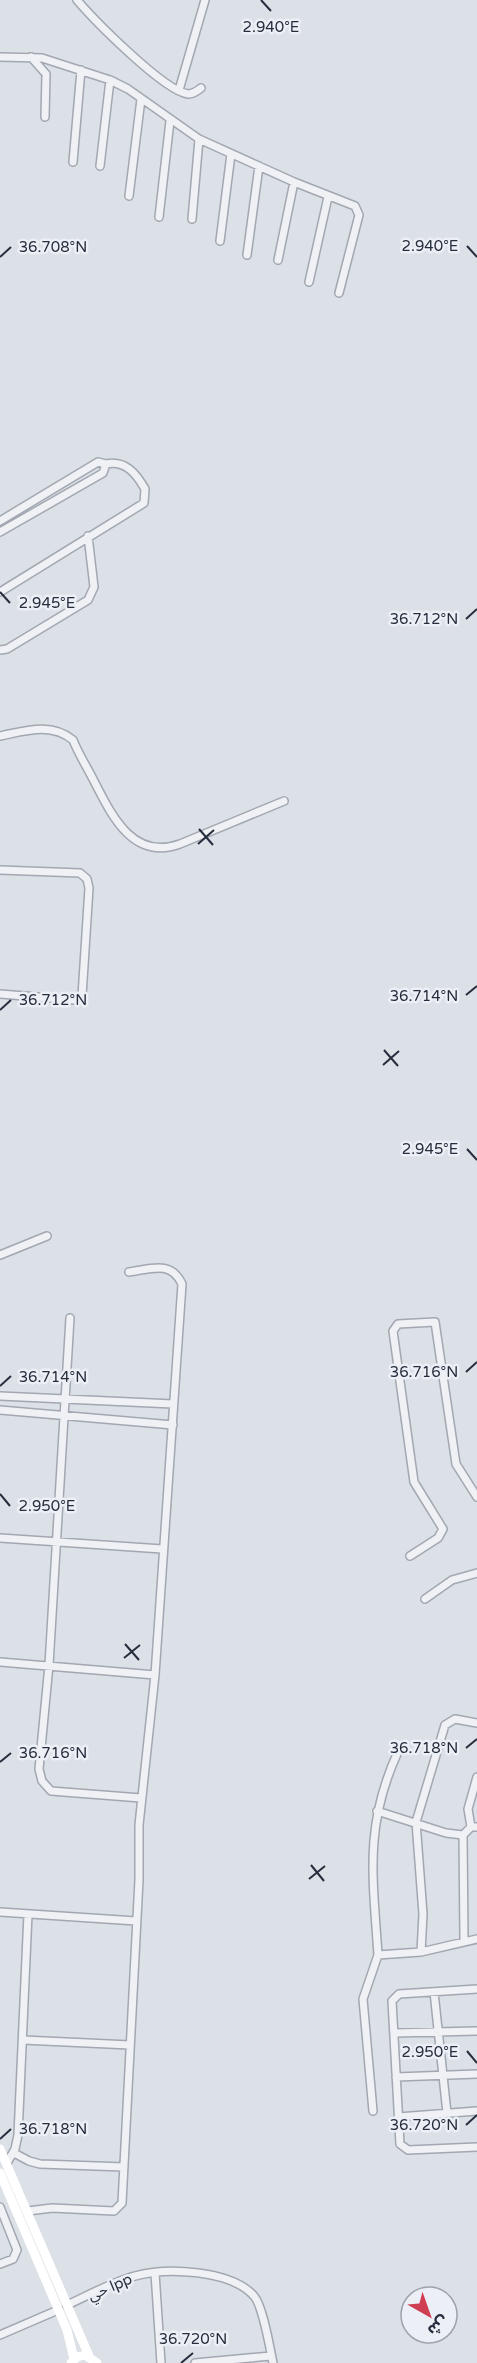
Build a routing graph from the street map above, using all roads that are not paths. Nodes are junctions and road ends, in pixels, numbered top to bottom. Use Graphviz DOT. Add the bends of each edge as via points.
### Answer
graph roads {
  1 [pos="76,0"];
  2 [pos="205,0"];
  3 [pos="0,57"];
  4 [pos="31,57"];
  5 [pos="81,70"];
  6 [pos="110,80"];
  7 [pos="201,88"];
  8 [pos="179,90"];
  9 [pos="141,99"];
  10 [pos="45,117"];
  11 [pos="170,121"];
  12 [pos="199,139"];
  13 [pos="231,154"];
  14 [pos="73,162"];
  15 [pos="100,166"];
  16 [pos="259,166"];
  17 [pos="294,182"];
  18 [pos="129,196"];
  19 [pos="328,196"];
  20 [pos="159,218"];
  21 [pos="192,219"];
  22 [pos="220,241"];
  23 [pos="247,255"];
  24 [pos="279,260"];
  25 [pos="309,282"];
  26 [pos="339,293"];
  27 [pos="106,464"];
  28 [pos="0,521"];
  29 [pos="0,532"];
  30 [pos="88,536"];
  31 [pos="0,592"];
  32 [pos="0,650"];
  33 [pos="0,736"];
  34 [pos="284,801"];
  35 [pos="0,870"];
  36 [pos="0,994"];
  37 [pos="47,1236"];
  38 [pos="0,1255"];
  39 [pos="129,1272"];
  40 [pos="70,1318"];
  41 [pos="0,1395"];
  42 [pos="64,1399"];
  43 [pos="173,1404"];
  44 [pos="0,1410"];
  45 [pos="63,1416"];
  46 [pos="173,1425"];
  47 [pos="477,1497"];
  48 [pos="0,1538"];
  49 [pos="56,1543"];
  50 [pos="162,1549"];
  51 [pos="410,1556"];
  52 [pos="477,1573"];
  53 [pos="426,1599"];
  54 [pos="0,1662"];
  55 [pos="49,1665"];
  56 [pos="155,1675"];
  57 [pos="477,1723"];
  58 [pos="397,1754"];
  59 [pos="477,1777"];
  60 [pos="141,1798"];
  61 [pos="377,1811"];
  62 [pos="416,1822"];
  63 [pos="474,1827"];
  64 [pos="463,1835"];
  65 [pos="0,1912"];
  66 [pos="28,1914"];
  67 [pos="136,1921"];
  68 [pos="477,1939"];
  69 [pos="464,1940"];
  70 [pos="421,1952"];
  71 [pos="378,1955"];
  72 [pos="477,1989"];
  73 [pos="434,1992"];
  74 [pos="477,2031"];
  75 [pos="393,2033"];
  76 [pos="439,2033"];
  77 [pos="22,2040"];
  78 [pos="130,2045"];
  79 [pos="477,2074"];
  80 [pos="442,2075"];
  81 [pos="396,2077"];
  82 [pos="374,2111"];
  83 [pos="477,2111"];
  84 [pos="447,2113"];
  85 [pos="398,2117"];
  86 [pos="477,2147"];
  87 [pos="0,2149"];
  88 [pos="14,2153"];
  89 [pos="7,2163"];
  90 [pos="124,2167"];
  91 [pos="0,2173"];
  92 [pos="0,2207"];
  93 [pos="28,2211"];
  94 [pos="0,2264"];
  95 [pos="155,2272"];
  96 [pos="63,2308"];
  97 [pos="0,2335"];
  98 [pos="89,2356"];
  99 [pos="272,2359"];
  100 [pos="250,2360"];
  101 [pos="73,2361"];
  102 [pos="97,2363"];
  103 [pos="161,2363"];
  104 [pos="195,2363"];
  1 -- 8 [label="street" via="123,48"];
  2 -- 8 [label="street"];
  3 -- 4 [label="street"];
  4 -- 5 [label="street"];
  4 -- 10 [label="street" via="46,74"];
  5 -- 6 [label="street"];
  5 -- 14 [label="street"];
  6 -- 9 [label="street"];
  6 -- 15 [label="street"];
  7 -- 8 [label="street" via="187,94"];
  9 -- 11 [label="street"];
  9 -- 18 [label="street"];
  11 -- 12 [label="street"];
  11 -- 20 [label="street"];
  12 -- 13 [label="street"];
  12 -- 21 [label="street"];
  13 -- 16 [label="street"];
  13 -- 22 [label="street"];
  16 -- 17 [label="street"];
  16 -- 23 [label="street"];
  17 -- 19 [label="street"];
  17 -- 24 [label="street"];
  19 -- 25 [label="street"];
  19 -- 26 [label="street" via="355,206 359,212"];
  27 -- 28 [label="street" via="98,462"];
  27 -- 29 [label="street" via="103,472"];
  27 -- 30 [label="street" via="118,463 129,468 146,489 146,499 140,507"];
  30 -- 31 [label="street"];
  30 -- 32 [label="street" via="93,587 88,600"];
  33 -- 34 [label="street" via="35,729 64,733 73,740 118,826 152,848 167,849"];
  35 -- 36 [label="street" via="80,873 89,888 82,996 74,1000"];
  37 -- 38 [label="street"];
  39 -- 43 [label="street" via="169,1268 177,1273 182,1284"];
  40 -- 42 [label="street"];
  41 -- 42 [label="street"];
  42 -- 43 [label="street"];
  42 -- 45 [label="street"];
  43 -- 46 [label="street"];
  44 -- 45 [label="street"];
  45 -- 46 [label="street"];
  45 -- 49 [label="street"];
  46 -- 50 [label="street"];
  47 -- 51 [label="street" via="456,1464 435,1322 398,1324 393,1331 414,1482 443,1529 438,1538"];
  48 -- 49 [label="street"];
  49 -- 50 [label="street"];
  49 -- 55 [label="street"];
  50 -- 56 [label="street"];
  52 -- 53 [label="street" via="452,1580"];
  54 -- 55 [label="street"];
  55 -- 56 [label="street"];
  55 -- 60 [label="street" via="39,1769 42,1781 51,1791"];
  56 -- 60 [label="street"];
  57 -- 62 [label="street" via="455,1719 446,1725"];
  58 -- 61 [label="street"];
  59 -- 63 [label="street" via="469,1802"];
  60 -- 67 [label="street"];
  61 -- 62 [label="street"];
  61 -- 71 [label="street" via="372,1847"];
  62 -- 64 [label="street"];
  62 -- 70 [label="street" via="423,1914"];
  63 -- 64 [label="street"];
  64 -- 69 [label="street"];
  65 -- 66 [label="street"];
  66 -- 67 [label="street"];
  66 -- 77 [label="street"];
  67 -- 78 [label="street"];
  68 -- 69 [label="street"];
  69 -- 70 [label="street"];
  70 -- 71 [label="street"];
  71 -- 82 [label="street" via="363,1999"];
  72 -- 73 [label="street"];
  73 -- 75 [label="street" via="394,1996"];
  73 -- 76 [label="street"];
  74 -- 76 [label="street"];
  75 -- 76 [label="street"];
  75 -- 81 [label="street"];
  76 -- 80 [label="street"];
  77 -- 78 [label="street"];
  77 -- 88 [label="street"];
  78 -- 90 [label="street"];
  79 -- 80 [label="street"];
  80 -- 81 [label="street"];
  80 -- 84 [label="street"];
  81 -- 85 [label="street"];
  83 -- 84 [label="street"];
  84 -- 85 [label="street"];
  85 -- 86 [label="street" via="399,2142 406,2150"];
  87 -- 89 [label="main road"];
  88 -- 89 [label="street"];
  88 -- 90 [label="street" via="40,2164"];
  89 -- 93 [label="main road"];
  90 -- 93 [label="street" via="122,2203 117,2210"];
  91 -- 96 [label="main road"];
  92 -- 94 [label="street" via="17,2250 13,2259"];
  93 -- 96 [label="main road"];
  95 -- 96 [label="street, حي lpp" via="125,2279"];
  95 -- 99 [label="street, حي lpp" via="206,2274 244,2287 256,2298"];
  95 -- 103 [label="street, حي lpp"];
  96 -- 97 [label="street, حي lpp"];
  96 -- 98 [label="main road"];
  96 -- 101 [label="main road"];
  98 -- 101 [label="main road" via="81,2355"];
  98 -- 102 [label="main road"];
  99 -- 100 [label="street, حي lpp"];
  100 -- 104 [label="street, حي lpp"];
}
